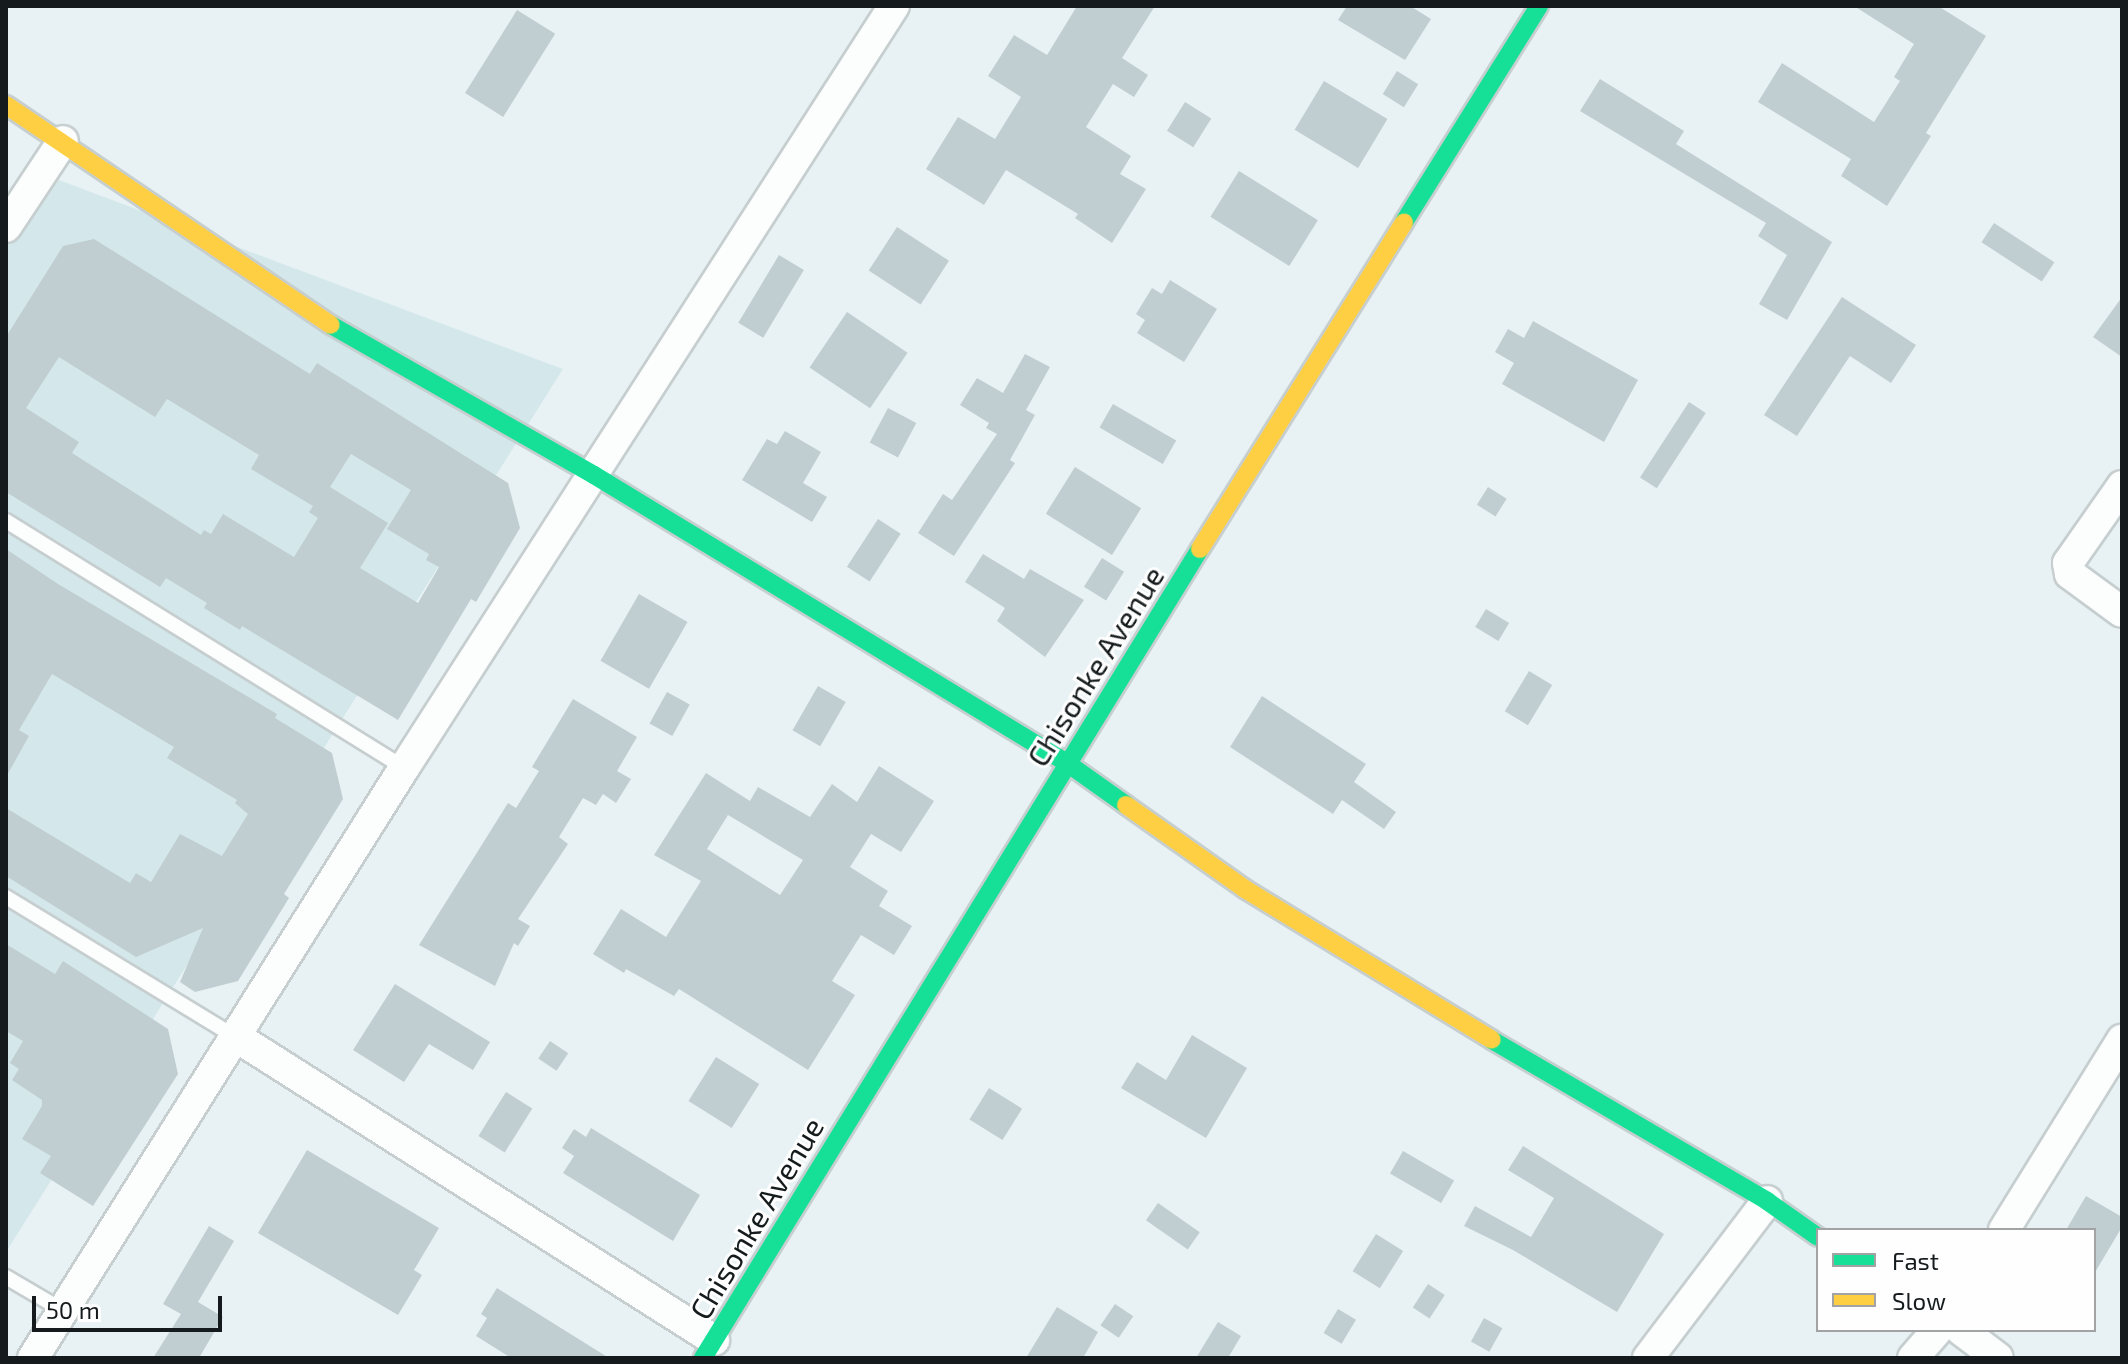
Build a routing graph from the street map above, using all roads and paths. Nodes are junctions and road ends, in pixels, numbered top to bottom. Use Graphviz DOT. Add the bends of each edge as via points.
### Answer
graph roads {
  1 [pos="894,6"];
  2 [pos="1539,6"];
  3 [pos="6,105"];
  4 [pos="63,141"];
  5 [pos="6,227"];
  6 [pos="594,475"];
  7 [pos="2122,486"];
  8 [pos="6,521"];
  9 [pos="2122,612"];
  10 [pos="1067,763"];
  11 [pos="404,768"];
  12 [pos="6,897"];
  13 [pos="238,1038"];
  14 [pos="2122,1040"];
  15 [pos="1767,1201"];
  16 [pos="2005,1228"];
  17 [pos="1816,1236"];
  18 [pos="6,1277"];
  19 [pos="62,1310"];
  20 [pos="1935,1332"];
  21 [pos="1964,1332"];
  22 [pos="709,1349"];
  23 [pos="33,1358"];
  24 [pos="1648,1358"];
  25 [pos="1913,1358"];
  26 [pos="1998,1358"];
  1 -- 6 [label="street"];
  2 -- 10 [label="street, Chisonke Avenue"];
  3 -- 4 [label="street"];
  4 -- 5 [label="street"];
  4 -- 6 [label="street" via="311,313"];
  6 -- 10 [label="street"];
  6 -- 11 [label="street"];
  7 -- 9 [label="street" via="2068,563 2070,574"];
  8 -- 11 [label="lane"];
  10 -- 15 [label="street" via="1245,889 1391,981"];
  10 -- 22 [label="street, Chisonke Avenue"];
  11 -- 13 [label="street"];
  12 -- 13 [label="lane"];
  13 -- 19 [label="street"];
  13 -- 22 [label="street"];
  14 -- 16 [label="street"];
  15 -- 17 [label="street"];
  15 -- 24 [label="street"];
  18 -- 19 [label="lane"];
  19 -- 23 [label="street"];
  20 -- 25 [label="street"];
  21 -- 26 [label="street"];
}
